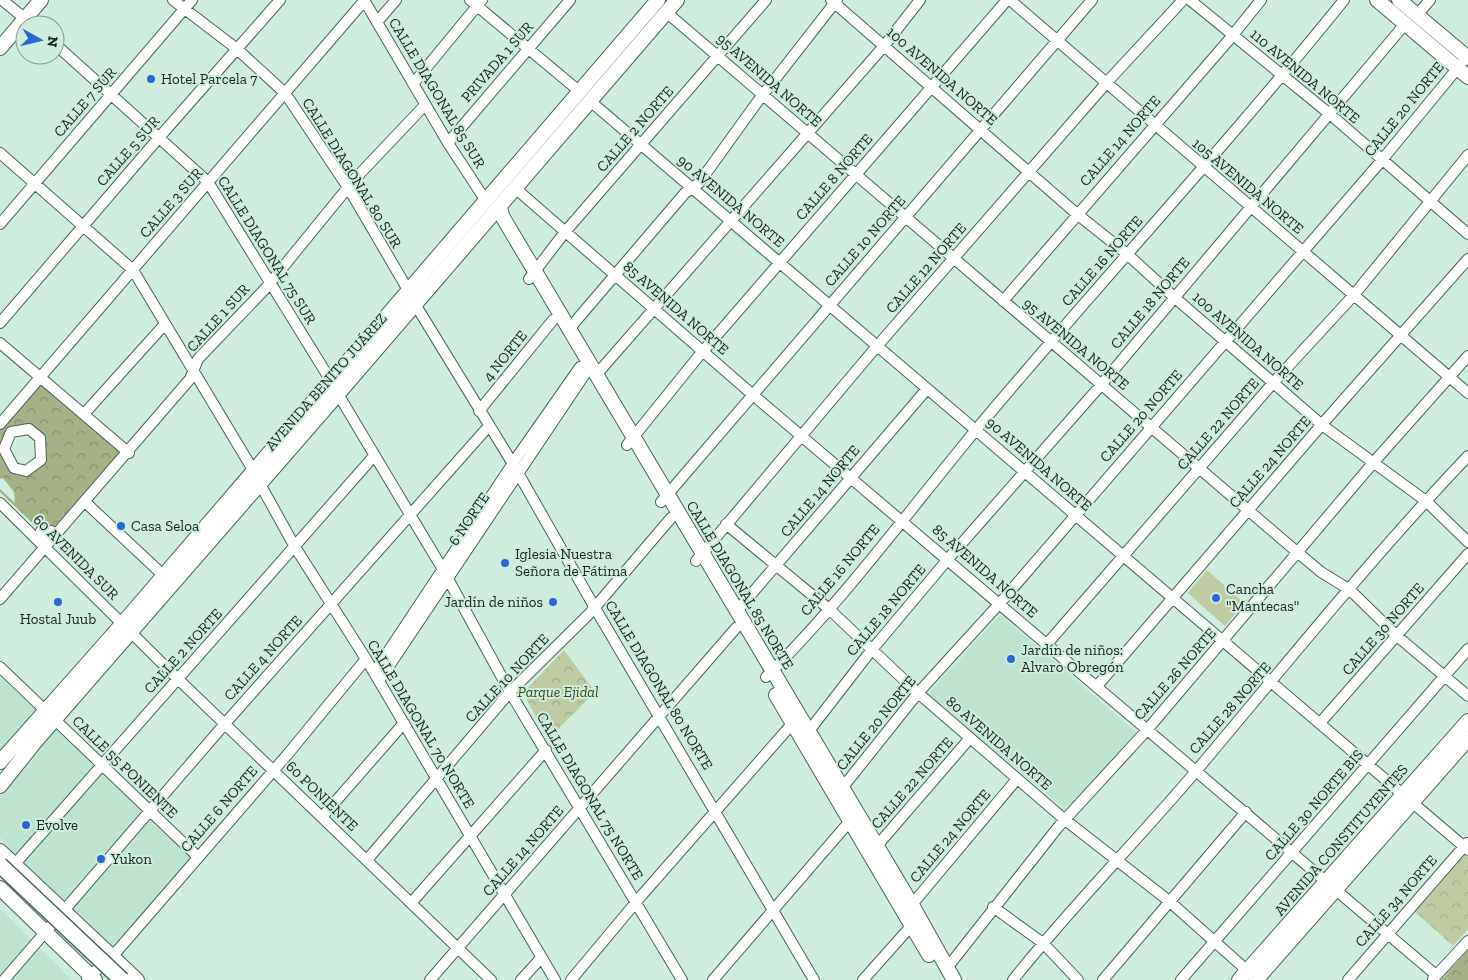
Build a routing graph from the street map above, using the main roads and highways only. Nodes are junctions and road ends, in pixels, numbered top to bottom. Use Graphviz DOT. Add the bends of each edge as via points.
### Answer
graph roads {
  1 [pos="31,0"];
  2 [pos="41,0"];
  3 [pos="677,0"];
  4 [pos="1377,0"];
  5 [pos="1399,0"];
  6 [pos="654,1"];
  7 [pos="27,15"];
  8 [pos="29,15"];
  9 [pos="15,26"];
  10 [pos="15,31"];
  11 [pos="0,36"];
  12 [pos="0,48"];
  13 [pos="1468,57"];
  14 [pos="1468,78"];
  15 [pos="562,122"];
  16 [pos="540,148"];
  17 [pos="500,206"];
  18 [pos="487,220"];
  19 [pos="438,267"];
  20 [pos="532,275"];
  21 [pos="412,286"];
  22 [pos="424,293"];
  23 [pos="587,372"];
  24 [pos="308,418"];
  25 [pos="285,445"];
  26 [pos="664,498"];
  27 [pos="699,557"];
  28 [pos="127,628"];
  29 [pos="769,674"];
  30 [pos="50,716"];
  31 [pos="1468,721"];
  32 [pos="805,735"];
  33 [pos="1468,739"];
  34 [pos="0,762"];
  35 [pos="0,786"];
  36 [pos="839,792"];
  37 [pos="1408,798"];
  38 [pos="0,841"];
  39 [pos="0,851"];
  40 [pos="8,864"];
  41 [pos="0,876"];
  42 [pos="0,888"];
  43 [pos="909,915"];
  44 [pos="948,976"];
  45 [pos="1251,978"];
  46 [pos="91,979"];
  47 [pos="108,980"];
  48 [pos="122,980"];
  49 [pos="137,980"];
  1 -- 7 [label="main road"];
  2 -- 8 [label="main road"];
  3 -- 15 [label="main road, AVENIDA BENITO JUÁREZ" via="590,101"];
  4 -- 14 [label="main road"];
  5 -- 13 [label="main road"];
  6 -- 15 [label="main road, AVENIDA BENITO JUÁREZ" via="579,91"];
  9 -- 11 [label="main road"];
  10 -- 12 [label="main road"];
  15 -- 16 [label="main road, AVENIDA BENITO JUÁREZ"];
  16 -- 17 [label="main road, AVENIDA BENITO JUÁREZ"];
  16 -- 19 [label="main road, AVENIDA BENITO JUÁREZ" via="486,201"];
  17 -- 18 [label="main road, AVENIDA BENITO JUÁREZ"];
  17 -- 20 [label="main road, CALLE DIAGONAL 85 NORTE"];
  18 -- 19 [label="main road, AVENIDA BENITO JUÁREZ"];
  18 -- 20 [label="main road, CALLE DIAGONAL 85 NORTE" via="498,225"];
  19 -- 21 [label="main road, AVENIDA BENITO JUÁREZ"];
  19 -- 22 [label="main road, AVENIDA BENITO JUÁREZ"];
  20 -- 23 [label="main road, CALLE DIAGONAL 85 NORTE" via="553,320"];
  20 -- 23 [label="main road, CALLE DIAGONAL 85 NORTE" via="569,329"];
  21 -- 22 [label="main road" via="425,283"];
  21 -- 24 [label="main road, AVENIDA BENITO JUÁREZ" via="331,381"];
  22 -- 24 [label="main road, AVENIDA BENITO JUÁREZ" via="338,394"];
  23 -- 26 [label="main road, CALLE DIAGONAL 85 NORTE"];
  24 -- 25 [label="main road, AVENIDA BENITO JUÁREZ"];
  25 -- 28 [label="main road, AVENIDA BENITO JUÁREZ" via="260,484"];
  25 -- 28 [label="main road, AVENIDA BENITO JUÁREZ" via="253,470 163,575"];
  26 -- 27 [label="main road, CALLE DIAGONAL 85 NORTE"];
  26 -- 27 [label="main road, CALLE DIAGONAL 85 NORTE" via="671,518"];
  27 -- 29 [label="main road, CALLE DIAGONAL 85 NORTE" via="736,612"];
  27 -- 29 [label="main road, CALLE DIAGONAL 85 NORTE" via="736,628"];
  28 -- 30 [label="main road, AVENIDA BENITO JUÁREZ"];
  29 -- 32 [label="main road, CALLE DIAGONAL 85 NORTE"];
  29 -- 32 [label="main road, CALLE DIAGONAL 85 NORTE" via="792,724"];
  30 -- 34 [label="main road, AVENIDA BENITO JUÁREZ"];
  30 -- 35 [label="main road, AVENIDA BENITO JUÁREZ"];
  31 -- 37 [label="main road, AVENIDA CONSTITUYENTES"];
  32 -- 36 [label="main road, CALLE DIAGONAL 85 NORTE"];
  33 -- 37 [label="main road, AVENIDA CONSTITUYENTES"];
  36 -- 43 [label="main road, CALLE DIAGONAL 85 NORTE" via="876,847"];
  36 -- 43 [label="main road, CALLE DIAGONAL 85 NORTE" via="850,821"];
  37 -- 45 [label="main road, AVENIDA CONSTITUYENTES"];
  38 -- 40 [label="main road"];
  39 -- 40 [label="main road"];
  40 -- 48 [label="highway, bridge"];
  40 -- 49 [label="main road"];
  41 -- 47 [label="highway"];
  42 -- 46 [label="main road"];
  43 -- 44 [label="main road, CALLE DIAGONAL 85 NORTE"];
  43 -- 44 [label="main road, CALLE DIAGONAL 85 NORTE"];
}
